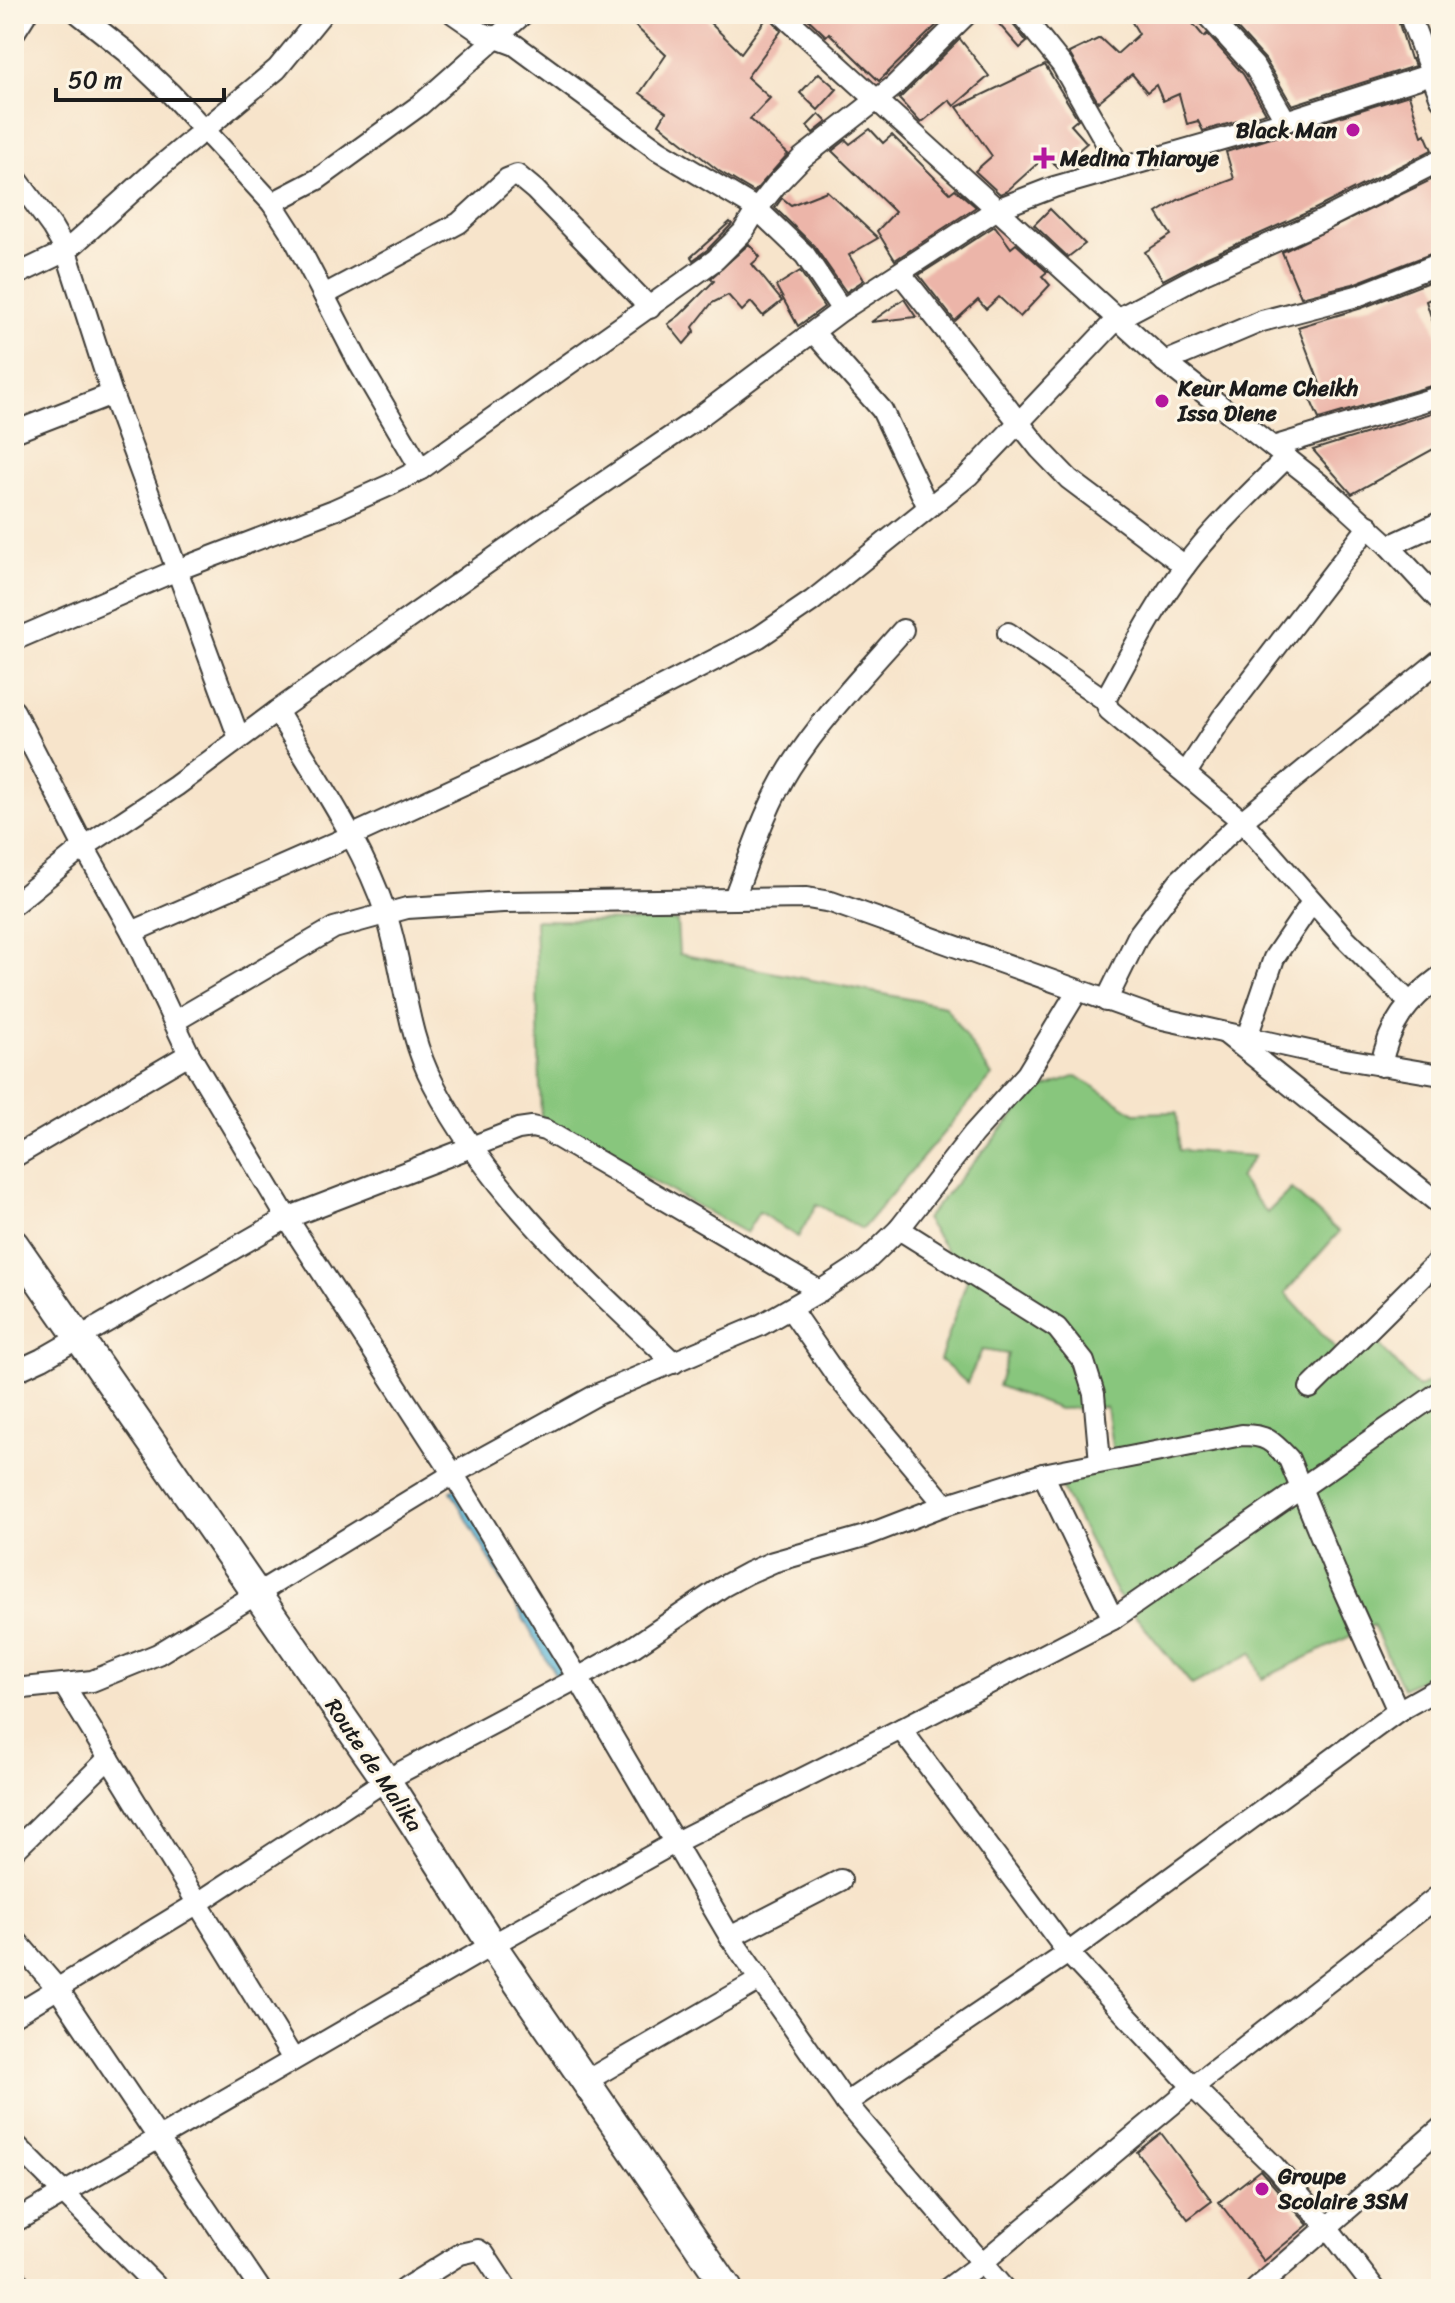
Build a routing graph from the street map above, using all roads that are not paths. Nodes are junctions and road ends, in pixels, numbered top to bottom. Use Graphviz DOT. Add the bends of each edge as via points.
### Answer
graph roads {
  1 [pos="26,14"];
  2 [pos="79,14"];
  3 [pos="322,14"];
  4 [pos="454,14"];
  5 [pos="523,14"];
  6 [pos="782,14"];
  7 [pos="967,14"];
  8 [pos="1021,14"];
  9 [pos="1206,14"];
  10 [pos="1409,14"];
  11 [pos="14,33"];
  12 [pos="496,36"];
  13 [pos="1436,73"];
  14 [pos="1441,99"];
  15 [pos="878,100"];
  16 [pos="1286,121"];
  17 [pos="205,129"];
  18 [pos="1441,160"];
  19 [pos="1120,167"];
  20 [pos="14,175"];
  21 [pos="272,203"];
  22 [pos="757,209"];
  23 [pos="997,209"];
  24 [pos="66,251"];
  25 [pos="1441,263"];
  26 [pos="901,274"];
  27 [pos="14,276"];
  28 [pos="324,295"];
  29 [pos="650,308"];
  30 [pos="842,310"];
  31 [pos="1117,319"];
  32 [pos="814,333"];
  33 [pos="1165,362"];
  34 [pos="112,394"];
  35 [pos="1441,396"];
  36 [pos="1019,421"];
  37 [pos="14,432"];
  38 [pos="1280,452"];
  39 [pos="421,469"];
  40 [pos="928,507"];
  41 [pos="1441,522"];
  42 [pos="1369,526"];
  43 [pos="1389,546"];
  44 [pos="1185,566"];
  45 [pos="177,570"];
  46 [pos="1441,602"];
  47 [pos="903,630"];
  48 [pos="1008,633"];
  49 [pos="14,640"];
  50 [pos="1441,659"];
  51 [pos="1105,700"];
  52 [pos="14,711"];
  53 [pos="277,711"];
  54 [pos="239,738"];
  55 [pos="1186,773"];
  56 [pos="1242,821"];
  57 [pos="351,836"];
  58 [pos="84,847"];
  59 [pos="734,898"];
  60 [pos="1312,902"];
  61 [pos="14,904"];
  62 [pos="386,912"];
  63 [pos="132,932"];
  64 [pos="1441,976"];
  65 [pos="1078,990"];
  66 [pos="1106,1001"];
  67 [pos="1409,1002"];
  68 [pos="175,1021"];
  69 [pos="1224,1033"];
  70 [pos="1247,1037"];
  71 [pos="189,1054"];
  72 [pos="1381,1066"];
  73 [pos="1441,1075"];
  74 [pos="470,1146"];
  75 [pos="14,1157"];
  76 [pos="1441,1205"];
  77 [pos="287,1218"];
  78 [pos="899,1229"];
  79 [pos="14,1244"];
  80 [pos="1441,1258"];
  81 [pos="820,1291"];
  82 [pos="791,1310"];
  83 [pos="80,1336"];
  84 [pos="674,1363"];
  85 [pos="14,1372"];
  86 [pos="1310,1388"];
  87 [pos="1441,1391"];
  88 [pos="1100,1462"];
  89 [pos="453,1474"];
  90 [pos="1043,1474"];
  91 [pos="1301,1489"];
  92 [pos="945,1505"];
  93 [pos="255,1594"];
  94 [pos="1113,1619"];
  95 [pos="578,1678"];
  96 [pos="64,1685"];
  97 [pos="1441,1687"];
  98 [pos="14,1689"];
  99 [pos="1398,1711"];
  100 [pos="901,1729"];
  101 [pos="109,1758"];
  102 [pos="386,1780"];
  103 [pos="674,1843"];
  104 [pos="14,1851"];
  105 [pos="841,1880"];
  106 [pos="1441,1894"];
  107 [pos="198,1903"];
  108 [pos="730,1937"];
  109 [pos="14,1938"];
  110 [pos="492,1945"];
  111 [pos="1068,1953"];
  112 [pos="758,1981"];
  113 [pos="58,1989"];
  114 [pos="14,2015"];
  115 [pos="293,2059"];
  116 [pos="586,2081"];
  117 [pos="1193,2087"];
  118 [pos="846,2103"];
  119 [pos="1441,2128"];
  120 [pos="160,2137"];
  121 [pos="14,2143"];
  122 [pos="64,2191"];
  123 [pos="14,2222"];
  124 [pos="1328,2228"];
  125 [pos="983,2262"];
  126 [pos="14,2274"];
  127 [pos="21,2289"];
  128 [pos="159,2289"];
  129 [pos="260,2289"];
  130 [pos="404,2289"];
  131 [pos="507,2289"];
  132 [pos="728,2289"];
  133 [pos="947,2289"];
  134 [pos="1004,2289"];
  135 [pos="1256,2289"];
  136 [pos="1375,2289"];
  1 -- 11 [label="street"];
  2 -- 17 [label="street" via="127,52"];
  3 -- 17 [label="street" via="277,69"];
  4 -- 12 [label="street"];
  5 -- 12 [label="street"];
  6 -- 15 [label="street"];
  7 -- 15 [label="street"];
  8 -- 19 [label="street" via="1062,65"];
  9 -- 16 [label="street" via="1254,66"];
  10 -- 13 [label="street"];
  12 -- 21 [label="street" via="420,105 318,179"];
  12 -- 22 [label="street" via="658,150"];
  13 -- 14 [label="street"];
  13 -- 16 [label="street"];
  15 -- 22 [label="street" via="802,158"];
  15 -- 23 [label="street"];
  16 -- 19 [label="street"];
  17 -- 21 [label="street"];
  17 -- 24 [label="street"];
  18 -- 31 [label="street"];
  19 -- 23 [label="street"];
  20 -- 24 [label="street"];
  21 -- 28 [label="street"];
  22 -- 29 [label="street" via="715,260"];
  22 -- 30 [label="street" via="805,255"];
  23 -- 26 [label="street"];
  23 -- 31 [label="street"];
  24 -- 27 [label="street"];
  24 -- 34 [label="street"];
  25 -- 33 [label="street" via="1357,296 1262,321"];
  26 -- 30 [label="street"];
  26 -- 36 [label="street"];
  28 -- 29 [label="street" via="459,223 517,175"];
  28 -- 39 [label="street"];
  29 -- 39 [label="street"];
  30 -- 32 [label="street"];
  31 -- 33 [label="street"];
  31 -- 36 [label="street"];
  32 -- 40 [label="street" via="882,410"];
  32 -- 53 [label="street"];
  33 -- 38 [label="street"];
  34 -- 37 [label="street"];
  34 -- 45 [label="street"];
  35 -- 38 [label="street"];
  36 -- 40 [label="street" via="968,476"];
  36 -- 44 [label="street" via="1069,479"];
  38 -- 42 [label="street"];
  38 -- 44 [label="street"];
  39 -- 45 [label="street" via="334,510"];
  40 -- 57 [label="street" via="759,637 547,746"];
  41 -- 43 [label="street"];
  42 -- 43 [label="street"];
  42 -- 55 [label="street"];
  43 -- 46 [label="street"];
  44 -- 51 [label="street"];
  45 -- 49 [label="street"];
  45 -- 54 [label="street"];
  47 -- 59 [label="street" via="789,770"];
  48 -- 51 [label="street"];
  50 -- 56 [label="street"];
  51 -- 55 [label="street" via="1109,710"];
  52 -- 58 [label="street"];
  53 -- 54 [label="street"];
  53 -- 57 [label="street"];
  54 -- 58 [label="street"];
  55 -- 56 [label="street"];
  56 -- 60 [label="street"];
  56 -- 66 [label="street" via="1162,902 1139,934"];
  57 -- 62 [label="street"];
  57 -- 63 [label="street"];
  58 -- 61 [label="street"];
  58 -- 63 [label="street"];
  59 -- 62 [label="street" via="503,902"];
  59 -- 65 [label="street" via="831,902"];
  60 -- 67 [label="street"];
  60 -- 70 [label="street" via="1274,958"];
  62 -- 68 [label="street" via="334,928"];
  62 -- 74 [label="street" via="417,1051"];
  63 -- 68 [label="street"];
  64 -- 67 [label="street"];
  65 -- 66 [label="street"];
  65 -- 78 [label="street" via="1027,1074"];
  66 -- 69 [label="street"];
  67 -- 72 [label="street" via="1394,1026"];
  68 -- 71 [label="street"];
  69 -- 70 [label="street"];
  69 -- 76 [label="street"];
  70 -- 72 [label="street"];
  71 -- 75 [label="street"];
  71 -- 77 [label="street"];
  72 -- 73 [label="street"];
  74 -- 77 [label="street"];
  74 -- 81 [label="street" via="518,1129 545,1130"];
  74 -- 84 [label="street" via="572,1265"];
  77 -- 83 [label="street"];
  77 -- 89 [label="street"];
  78 -- 81 [label="street" via="866,1261"];
  78 -- 88 [label="street" via="1057,1328 1084,1362 1091,1383"];
  79 -- 83 [label="main road, Route de Malika"];
  80 -- 86 [label="street"];
  81 -- 82 [label="street"];
  82 -- 84 [label="street"];
  82 -- 92 [label="street" via="845,1387"];
  83 -- 85 [label="street"];
  83 -- 93 [label="main road, Route de Malika"];
  84 -- 89 [label="street" via="598,1394"];
  87 -- 91 [label="street"];
  88 -- 90 [label="street"];
  88 -- 91 [label="street" via="1261,1435 1289,1459"];
  89 -- 93 [label="street"];
  89 -- 95 [label="street"];
  90 -- 92 [label="street"];
  90 -- 94 [label="street"];
  91 -- 94 [label="street"];
  91 -- 99 [label="street"];
  92 -- 95 [label="street" via="748,1573"];
  93 -- 96 [label="street" via="158,1654 110,1676"];
  93 -- 102 [label="main road, Route de Malika"];
  94 -- 100 [label="street"];
  95 -- 102 [label="street"];
  95 -- 103 [label="street"];
  96 -- 98 [label="street"];
  96 -- 101 [label="street"];
  97 -- 99 [label="street"];
  99 -- 111 [label="street"];
  100 -- 103 [label="street"];
  100 -- 111 [label="street"];
  101 -- 104 [label="street"];
  101 -- 107 [label="street"];
  102 -- 107 [label="street"];
  102 -- 110 [label="main road, Route de Malika"];
  103 -- 108 [label="street"];
  103 -- 110 [label="street"];
  105 -- 108 [label="street"];
  106 -- 117 [label="street"];
  107 -- 113 [label="street"];
  107 -- 115 [label="street"];
  108 -- 112 [label="street"];
  109 -- 113 [label="street"];
  110 -- 115 [label="street"];
  110 -- 116 [label="main road, Route de Malika"];
  111 -- 117 [label="street"];
  111 -- 118 [label="street"];
  112 -- 116 [label="street"];
  112 -- 118 [label="street"];
  113 -- 114 [label="street"];
  113 -- 120 [label="street"];
  115 -- 120 [label="street"];
  116 -- 132 [label="main road, Route de Malika"];
  117 -- 124 [label="street"];
  117 -- 125 [label="street"];
  118 -- 125 [label="street"];
  119 -- 124 [label="street"];
  120 -- 122 [label="street"];
  120 -- 129 [label="street"];
  121 -- 122 [label="street"];
  122 -- 123 [label="street"];
  122 -- 128 [label="street"];
  124 -- 135 [label="street"];
  124 -- 136 [label="street"];
  125 -- 133 [label="street"];
  125 -- 134 [label="street"];
  126 -- 127 [label="street"];
  130 -- 131 [label="street" via="470,2250 484,2254"];
}
